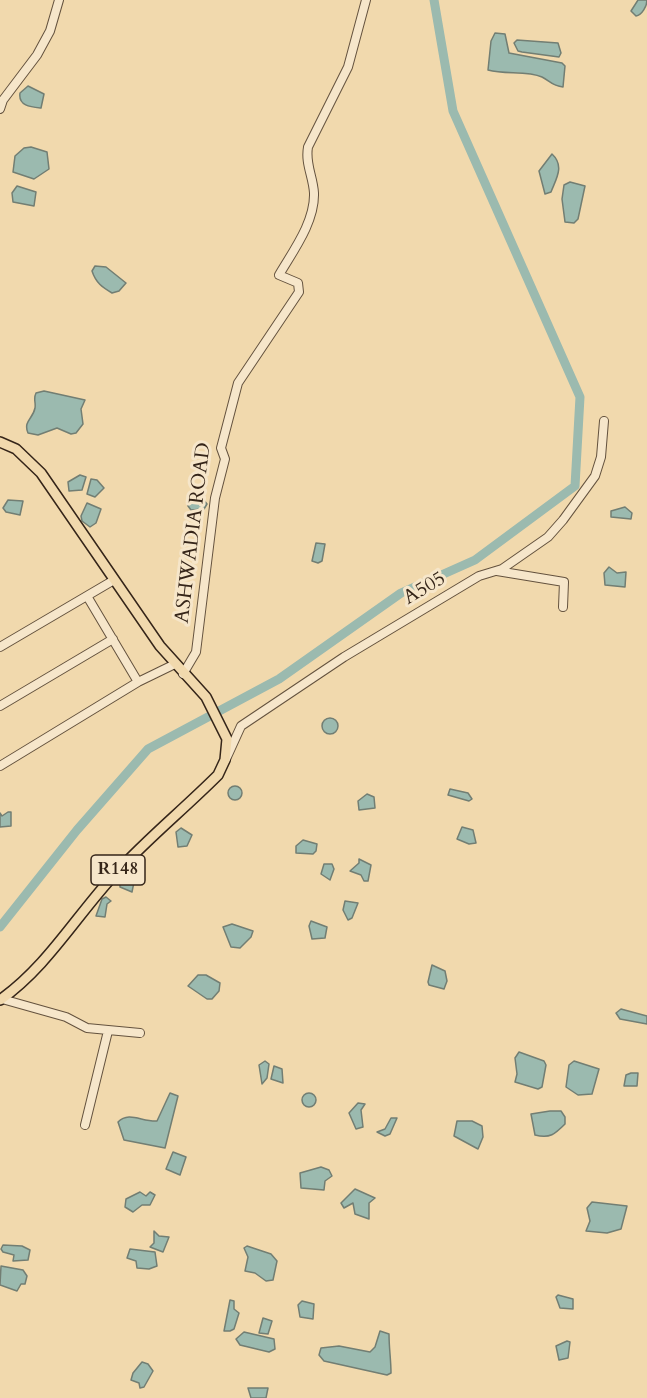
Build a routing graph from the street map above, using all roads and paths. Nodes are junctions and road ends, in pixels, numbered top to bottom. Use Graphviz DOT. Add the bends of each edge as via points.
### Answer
graph roads {
  1 [pos="59,0"];
  2 [pos="366,0"];
  3 [pos="0,109"];
  4 [pos="603,421"];
  5 [pos="0,442"];
  6 [pos="495,571"];
  7 [pos="114,580"];
  8 [pos="87,596"];
  9 [pos="563,607"];
  10 [pos="113,639"];
  11 [pos="0,647"];
  12 [pos="175,664"];
  13 [pos="183,674"];
  14 [pos="138,682"];
  15 [pos="0,706"];
  16 [pos="225,760"];
  17 [pos="0,766"];
  18 [pos="1,1000"];
  19 [pos="108,1032"];
  20 [pos="140,1033"];
  21 [pos="85,1125"];
  1 -- 3 [label="street" via="38,55"];
  2 -- 13 [label="street, ASHWADIA ROAD" via="348,67 308,147 306,160 312,176 313,210 279,275 298,284 299,292 238,383 221,448 225,459 214,498 196,652"];
  4 -- 6 [label="street, A505" via="601,457 595,476 548,537"];
  5 -- 7 [label="main road, R148" via="16,449 41,473"];
  6 -- 9 [label="street" via="564,582"];
  6 -- 16 [label="street, A505" via="479,576 344,657 241,726"];
  7 -- 8 [label="street"];
  7 -- 12 [label="main road, R148"];
  8 -- 10 [label="street"];
  8 -- 11 [label="street"];
  10 -- 14 [label="street"];
  10 -- 15 [label="street"];
  12 -- 13 [label="main road, R148"];
  12 -- 14 [label="street"];
  13 -- 16 [label="main road, R148" via="206,698 227,739"];
  14 -- 17 [label="street"];
  16 -- 18 [label="main road, R148" via="218,775 114,874 70,931"];
  18 -- 19 [label="street"];
  19 -- 20 [label="street"];
  19 -- 21 [label="street"];
}
